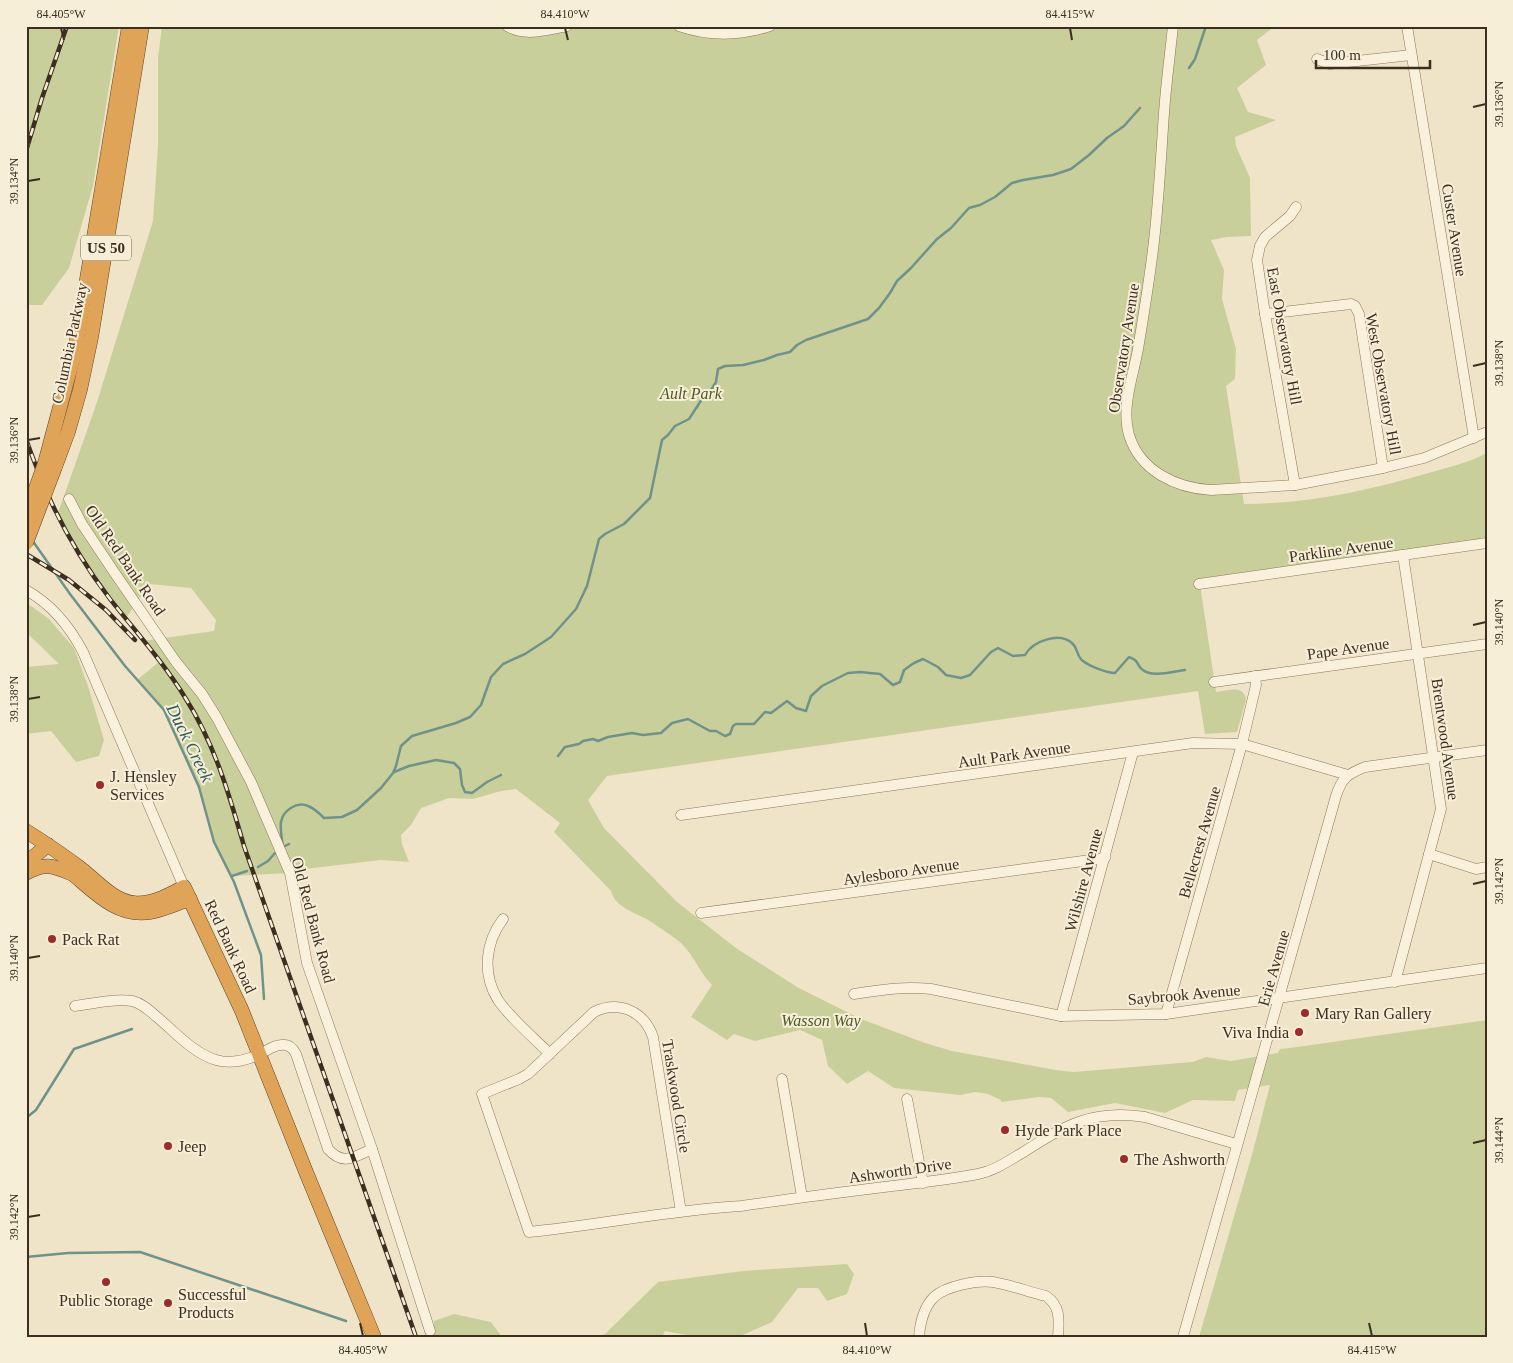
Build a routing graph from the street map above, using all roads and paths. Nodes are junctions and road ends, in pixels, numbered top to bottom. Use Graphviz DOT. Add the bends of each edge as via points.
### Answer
graph roads {
  1 [pos="129,26"];
  2 [pos="142,26"];
  3 [pos="507,26"];
  4 [pos="567,26"];
  5 [pos="678,26"];
  6 [pos="770,26"];
  7 [pos="1173,26"];
  8 [pos="1407,26"];
  9 [pos="1411,55"];
  10 [pos="1317,59"];
  11 [pos="1296,207"];
  12 [pos="1264,314"];
  13 [pos="1487,432"];
  14 [pos="1474,438"];
  15 [pos="50,465"];
  16 [pos="1383,468"];
  17 [pos="1295,485"];
  18 [pos="69,499"];
  19 [pos="26,516"];
  20 [pos="26,543"];
  21 [pos="1487,543"];
  22 [pos="1404,555"];
  23 [pos="1199,584"];
  24 [pos="26,590"];
  25 [pos="1487,644"];
  26 [pos="1418,653"];
  27 [pos="1254,676"];
  28 [pos="1214,682"];
  29 [pos="1242,744"];
  30 [pos="1487,750"];
  31 [pos="1133,752"];
  32 [pos="1434,757"];
  33 [pos="1348,775"];
  34 [pos="681,815"];
  35 [pos="26,831"];
  36 [pos="26,842"];
  37 [pos="45,848"];
  38 [pos="1429,854"];
  39 [pos="1105,858"];
  40 [pos="26,863"];
  41 [pos="1487,867"];
  42 [pos="26,873"];
  43 [pos="73,874"];
  44 [pos="187,893"];
  45 [pos="701,914"];
  46 [pos="503,920"];
  47 [pos="1487,968"];
  48 [pos="1395,982"];
  49 [pos="854,994"];
  50 [pos="1280,999"];
  51 [pos="75,1006"];
  52 [pos="1166,1014"];
  53 [pos="1061,1016"];
  54 [pos="260,1054"];
  55 [pos="550,1054"];
  56 [pos="782,1079"];
  57 [pos="907,1099"];
  58 [pos="1236,1144"];
  59 [pos="372,1149"];
  60 [pos="923,1182"];
  61 [pos="802,1197"];
  62 [pos="681,1212"];
  63 [pos="551,1229"];
  64 [pos="430,1331"];
  65 [pos="374,1337"];
  66 [pos="919,1337"];
  67 [pos="1058,1337"];
  68 [pos="1183,1337"];
  1 -- 15 [label="highway, Columbia Parkway / US 50" via="75,351"];
  2 -- 15 [label="highway, Columbia Parkway / US 50" via="91,338 68,432"];
  3 -- 4 [label="street" via="520,32 536,32"];
  5 -- 6 [label="street" via="724,34"];
  7 -- 17 [label="street, Observatory Avenue" via="1147,299 1127,405 1129,434 1137,454 1152,469 1190,488 1211,490"];
  8 -- 9 [label="street, Custer Avenue"];
  9 -- 10 [label="street" via="1330,64"];
  9 -- 14 [label="street, Custer Avenue"];
  11 -- 12 [label="street, East Observatory Hill" via="1265,237 1257,253"];
  12 -- 16 [label="street, West Observatory Hill" via="1355,306 1359,314"];
  12 -- 17 [label="street, East Observatory Hill"];
  13 -- 14 [label="street, Observatory Avenue"];
  14 -- 16 [label="street, Observatory Avenue" via="1424,458"];
  15 -- 19 [label="highway, Columbia Parkway / US 50, bridge"];
  15 -- 20 [label="highway, Columbia Parkway / US 50, bridge"];
  16 -- 17 [label="street, Observatory Avenue"];
  18 -- 59 [label="street, Old Red Bank Road" via="82,524 154,624 176,662 202,694 251,782 290,873 307,963"];
  21 -- 22 [label="street, Parkline Avenue"];
  22 -- 23 [label="street, Parkline Avenue"];
  22 -- 26 [label="street, Brentwood Avenue"];
  24 -- 44 [label="street, Red Bank Road" via="58,615 80,646"];
  25 -- 26 [label="street, Pape Avenue"];
  26 -- 27 [label="street, Pape Avenue"];
  26 -- 32 [label="street, Brentwood Avenue"];
  27 -- 28 [label="street, Pape Avenue"];
  27 -- 29 [label="street, Bellecrest Avenue" via="1256,685"];
  29 -- 31 [label="street, Ault Park Avenue" via="1193,743"];
  29 -- 33 [label="street, Ault Park Avenue"];
  29 -- 52 [label="street, Bellecrest Avenue"];
  30 -- 32 [label="street"];
  31 -- 34 [label="street, Ault Park Avenue"];
  31 -- 39 [label="street, Wilshire Avenue"];
  32 -- 33 [label="street" via="1365,767"];
  32 -- 38 [label="street, Brentwood Avenue" via="1441,809"];
  33 -- 50 [label="street, Erie Avenue" via="1336,796"];
  35 -- 37 [label="highway"];
  36 -- 37 [label="highway"];
  37 -- 40 [label="highway"];
  37 -- 43 [label="highway"];
  37 -- 44 [label="highway" via="80,868 123,900 146,903"];
  38 -- 41 [label="street" via="1476,869"];
  38 -- 48 [label="street, Brentwood Avenue"];
  39 -- 45 [label="street, Aylesboro Avenue"];
  39 -- 53 [label="street, Wilshire Avenue"];
  42 -- 43 [label="highway" via="49,865"];
  43 -- 44 [label="highway" via="110,905 129,912 151,912"];
  44 -- 54 [label="highway, Red Bank Road"];
  46 -- 55 [label="street" via="488,949 488,970 493,990 505,1008"];
  47 -- 48 [label="street, Saybrook Avenue"];
  48 -- 50 [label="street, Saybrook Avenue"];
  49 -- 53 [label="street, Saybrook Avenue" via="913,987"];
  50 -- 52 [label="street, Saybrook Avenue"];
  50 -- 58 [label="street, Erie Avenue"];
  51 -- 54 [label="street" via="134,1001 215,1060 237,1061"];
  52 -- 53 [label="street, Saybrook Avenue"];
  54 -- 59 [label="street" via="281,1045 294,1050 328,1149 334,1156 348,1159"];
  54 -- 65 [label="highway, Red Bank Road"];
  55 -- 62 [label="street, Traskwood Circle" via="589,1016 601,1009 625,1008 643,1019 653,1037"];
  55 -- 63 [label="street, Traskwood Circle" via="523,1077 482,1094 529,1232"];
  56 -- 61 [label="street"];
  57 -- 60 [label="street"];
  58 -- 60 [label="street, Ashworth Drive" via="1146,1117 1103,1115 1062,1128 988,1171"];
  58 -- 68 [label="street, Erie Avenue"];
  59 -- 64 [label="street, Old Red Bank Road"];
  60 -- 61 [label="street, Ashworth Drive"];
  61 -- 62 [label="street, Ashworth Drive"];
  62 -- 63 [label="street, Ashworth Drive"];
  66 -- 67 [label="street" via="924,1313 934,1297 954,1286 992,1282 1052,1300 1059,1318"];
}
